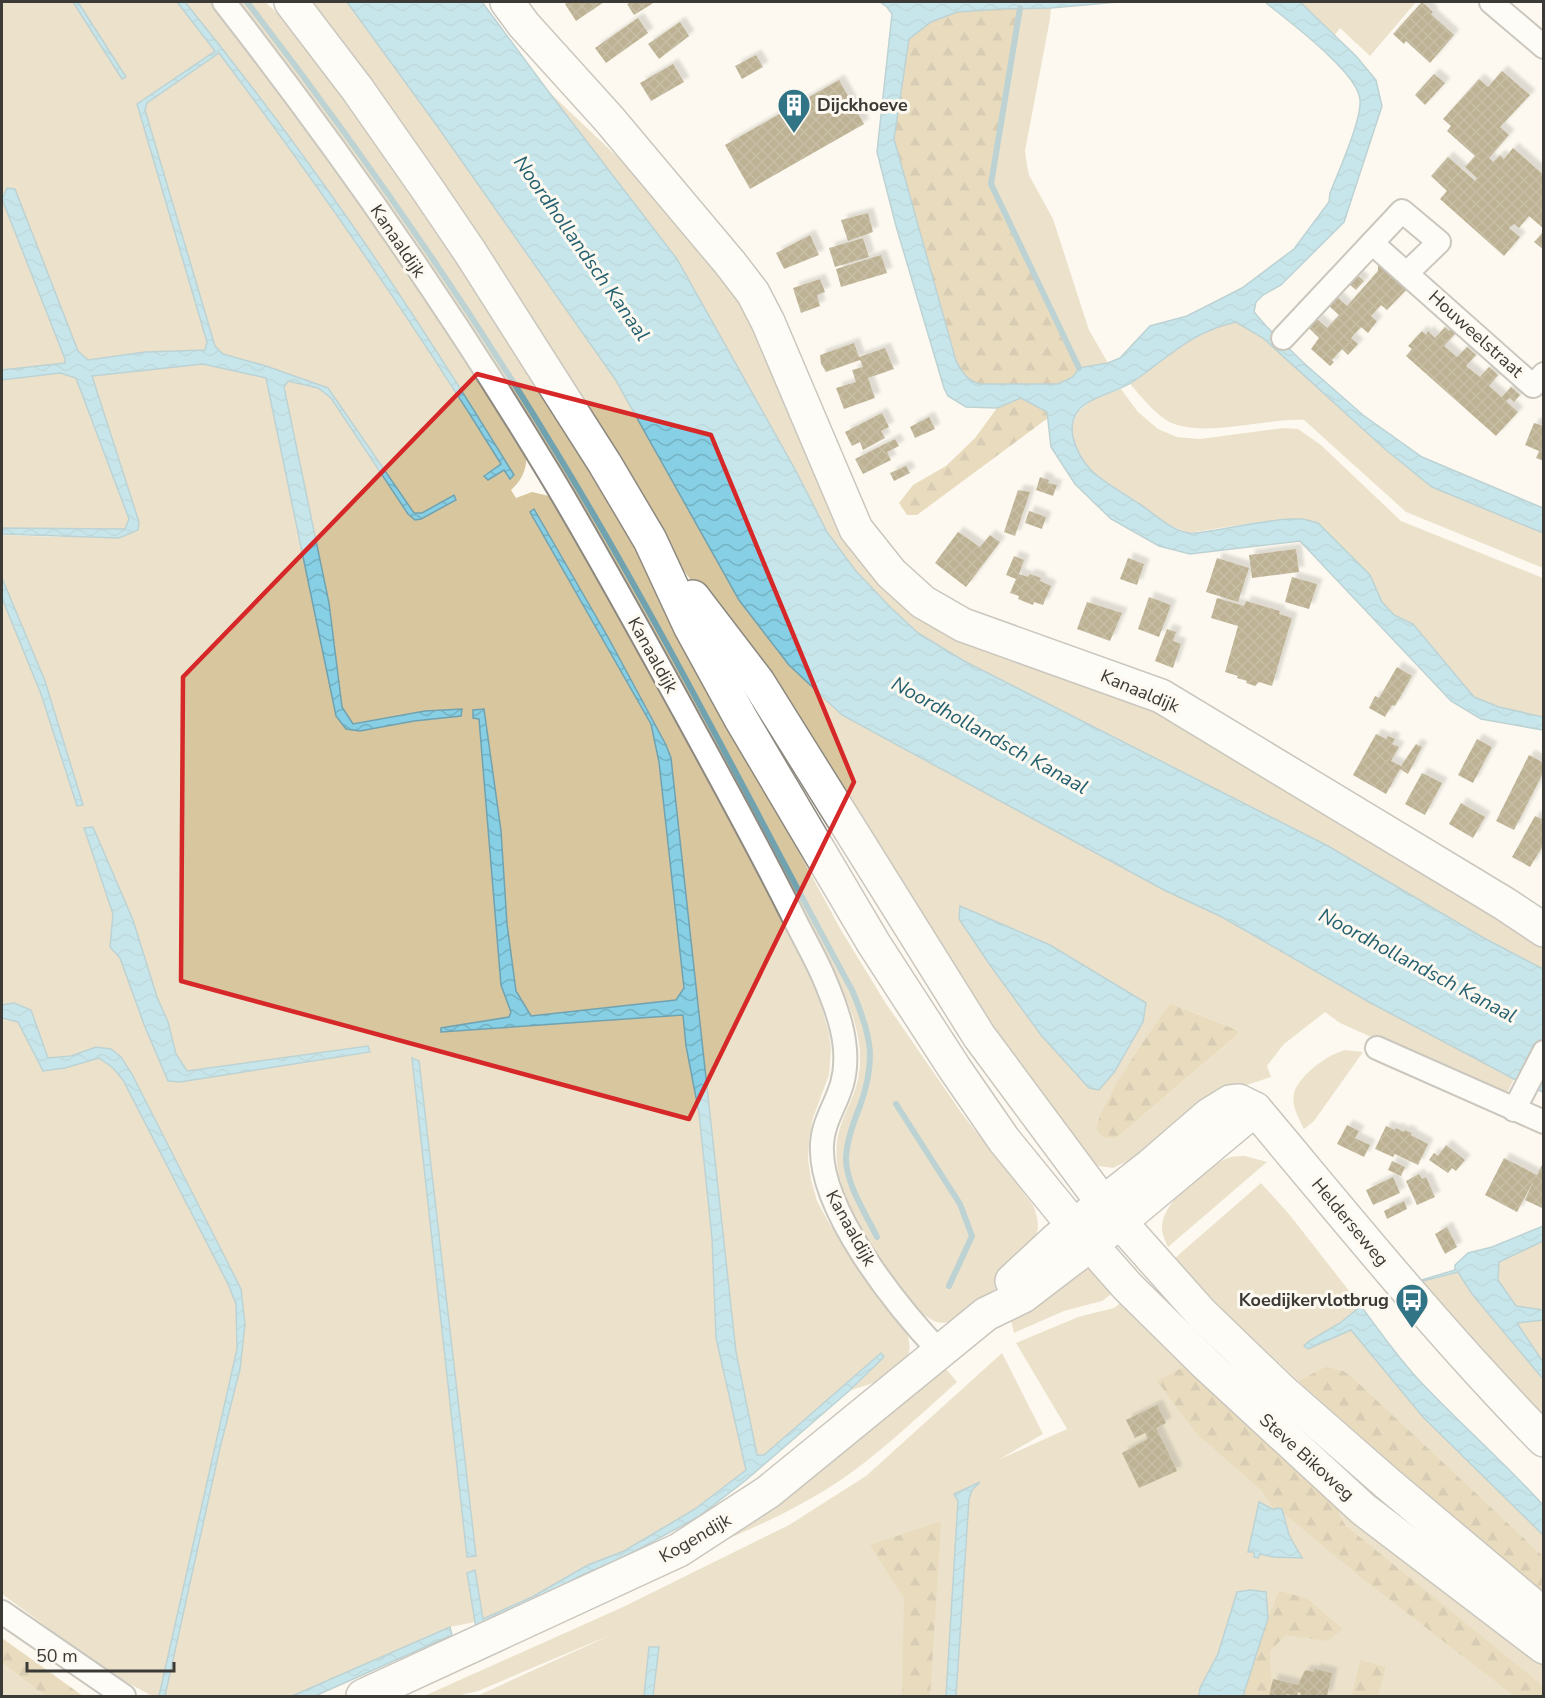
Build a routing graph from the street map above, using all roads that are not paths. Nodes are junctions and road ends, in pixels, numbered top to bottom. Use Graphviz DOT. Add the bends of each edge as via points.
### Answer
graph roads {
  1 [pos="224,2"];
  2 [pos="291,2"];
  3 [pos="507,2"];
  4 [pos="1491,2"];
  5 [pos="1544,47"];
  6 [pos="1372,243"];
  7 [pos="1407,273"];
  8 [pos="1283,338"];
  9 [pos="1540,385"];
  10 [pos="650,540"];
  11 [pos="1544,930"];
  12 [pos="1377,1048"];
  13 [pos="1544,1052"];
  14 [pos="1517,1102"];
  15 [pos="1544,1122"];
  16 [pos="1111,1213"];
  17 [pos="1082,1235"];
  18 [pos="939,1352"];
  19 [pos="1544,1440"];
  20 [pos="2,1612"];
  21 [pos="1544,1615"];
  22 [pos="1544,1647"];
  23 [pos="124,1696"];
  24 [pos="363,1696"];
  1 -- 18 [label="street, Kanaaldijk" via="315,121 460,332 548,472 645,640 774,876 824,978 844,1036 843,1081 822,1140 822,1165 828,1188 877,1274"];
  2 -- 10 [label="main road" via="358,90 470,252"];
  3 -- 11 [label="main road, Kanaaldijk" via="753,293 856,529 891,573 923,602 963,625 1161,696"];
  4 -- 5 [label="street"];
  6 -- 7 [label="street, Houweelstraat"];
  6 -- 7 [label="street" via="1402,211 1439,242"];
  6 -- 8 [label="street"];
  7 -- 9 [label="street, Houweelstraat"];
  10 -- 16 [label="main road" via="758,682 979,1036"];
  10 -- 17 [label="main road" via="690,626 741,719 874,944 1004,1140"];
  12 -- 14 [label="street"];
  13 -- 14 [label="street"];
  14 -- 15 [label="street"];
  16 -- 17 [label="main road"];
  16 -- 19 [label="main road, Helderseweg" via="1209,1115 1223,1105 1239,1101 1255,1109 1414,1299"];
  16 -- 21 [label="main road, Steve Bikoweg" via="1194,1305 1282,1390"];
  17 -- 18 [label="main road, Kogendijk" via="1011,1282 986,1314"];
  17 -- 22 [label="main road, Steve Bikoweg" via="1197,1356 1363,1509"];
  18 -- 24 [label="main road, Kogendijk" via="768,1492 679,1550"];
  20 -- 23 [label="street"];
}
